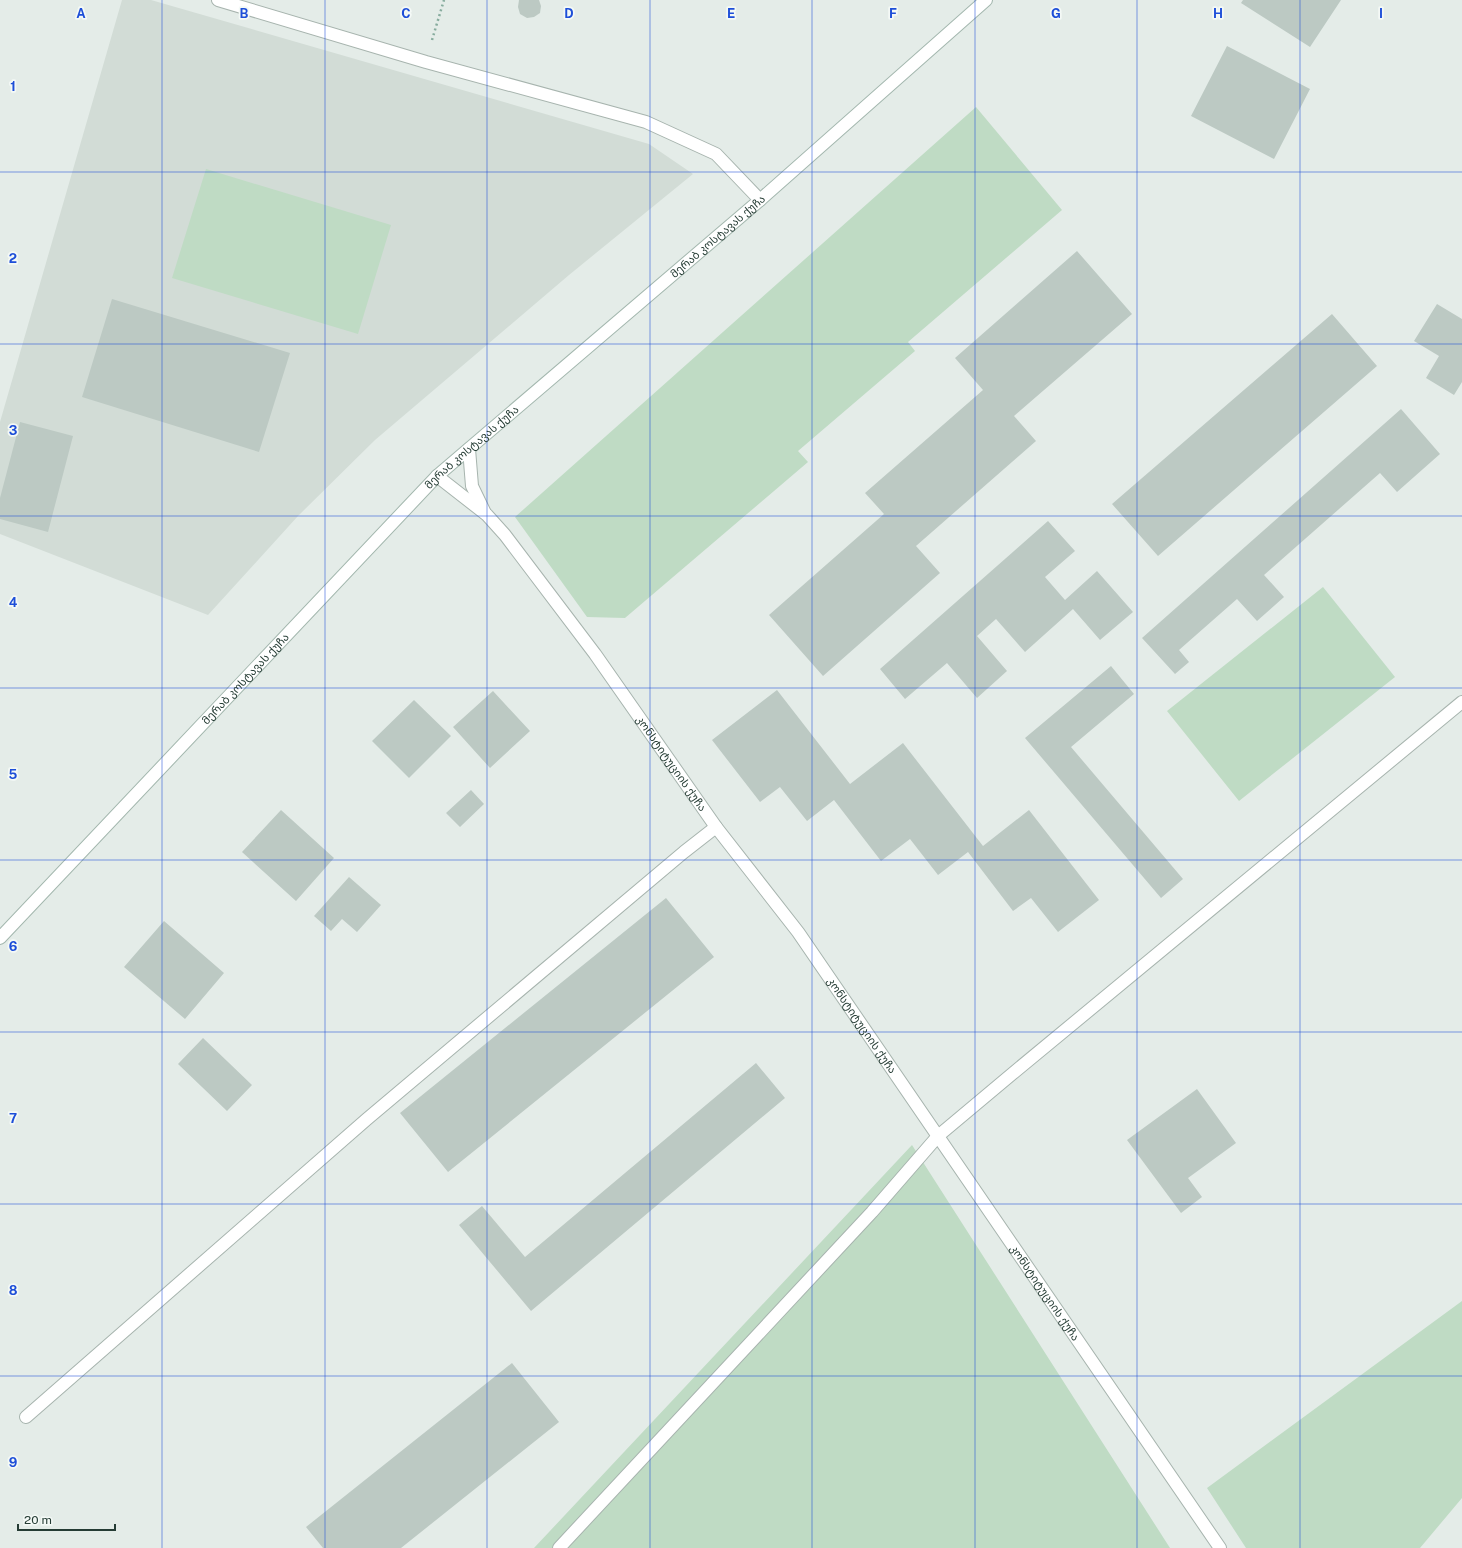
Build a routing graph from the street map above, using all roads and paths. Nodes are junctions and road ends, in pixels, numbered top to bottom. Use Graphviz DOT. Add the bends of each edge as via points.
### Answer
graph roads {
  1 [pos="218,0"];
  2 [pos="444,0"];
  3 [pos="986,0"];
  4 [pos="426,62"];
  5 [pos="760,200"];
  6 [pos="470,449"];
  7 [pos="437,476"];
  8 [pos="487,516"];
  9 [pos="1462,702"];
  10 [pos="716,827"];
  11 [pos="0,938"];
  12 [pos="938,1136"];
  13 [pos="26,1417"];
  14 [pos="559,1548"];
  15 [pos="1220,1548"];
  1 -- 4 [label="street"];
  2 -- 4 [label="path"];
  3 -- 5 [label="street, მერაბ კოსტავას ქუჩა"];
  4 -- 5 [label="street" via="646,122 716,154"];
  5 -- 6 [label="street, მერაბ კოსტავას ქუჩა"];
  6 -- 7 [label="street, მერაბ კოსტავას ქუჩა"];
  6 -- 8 [label="street, კონსტიტუციის ქუჩა" via="472,486"];
  7 -- 8 [label="street, კონსტიტუციის ქუჩა"];
  7 -- 11 [label="street, მერაბ კოსტავას ქუჩა"];
  8 -- 10 [label="street, კონსტიტუციის ქუჩა" via="505,535 594,654"];
  9 -- 12 [label="street"];
  10 -- 12 [label="street, კონსტიტუციის ქუჩა" via="798,932"];
  10 -- 13 [label="street" via="367,1119"];
  12 -- 14 [label="street" via="872,1212"];
  12 -- 15 [label="street, კონსტიტუციის ქუჩა"];
}
